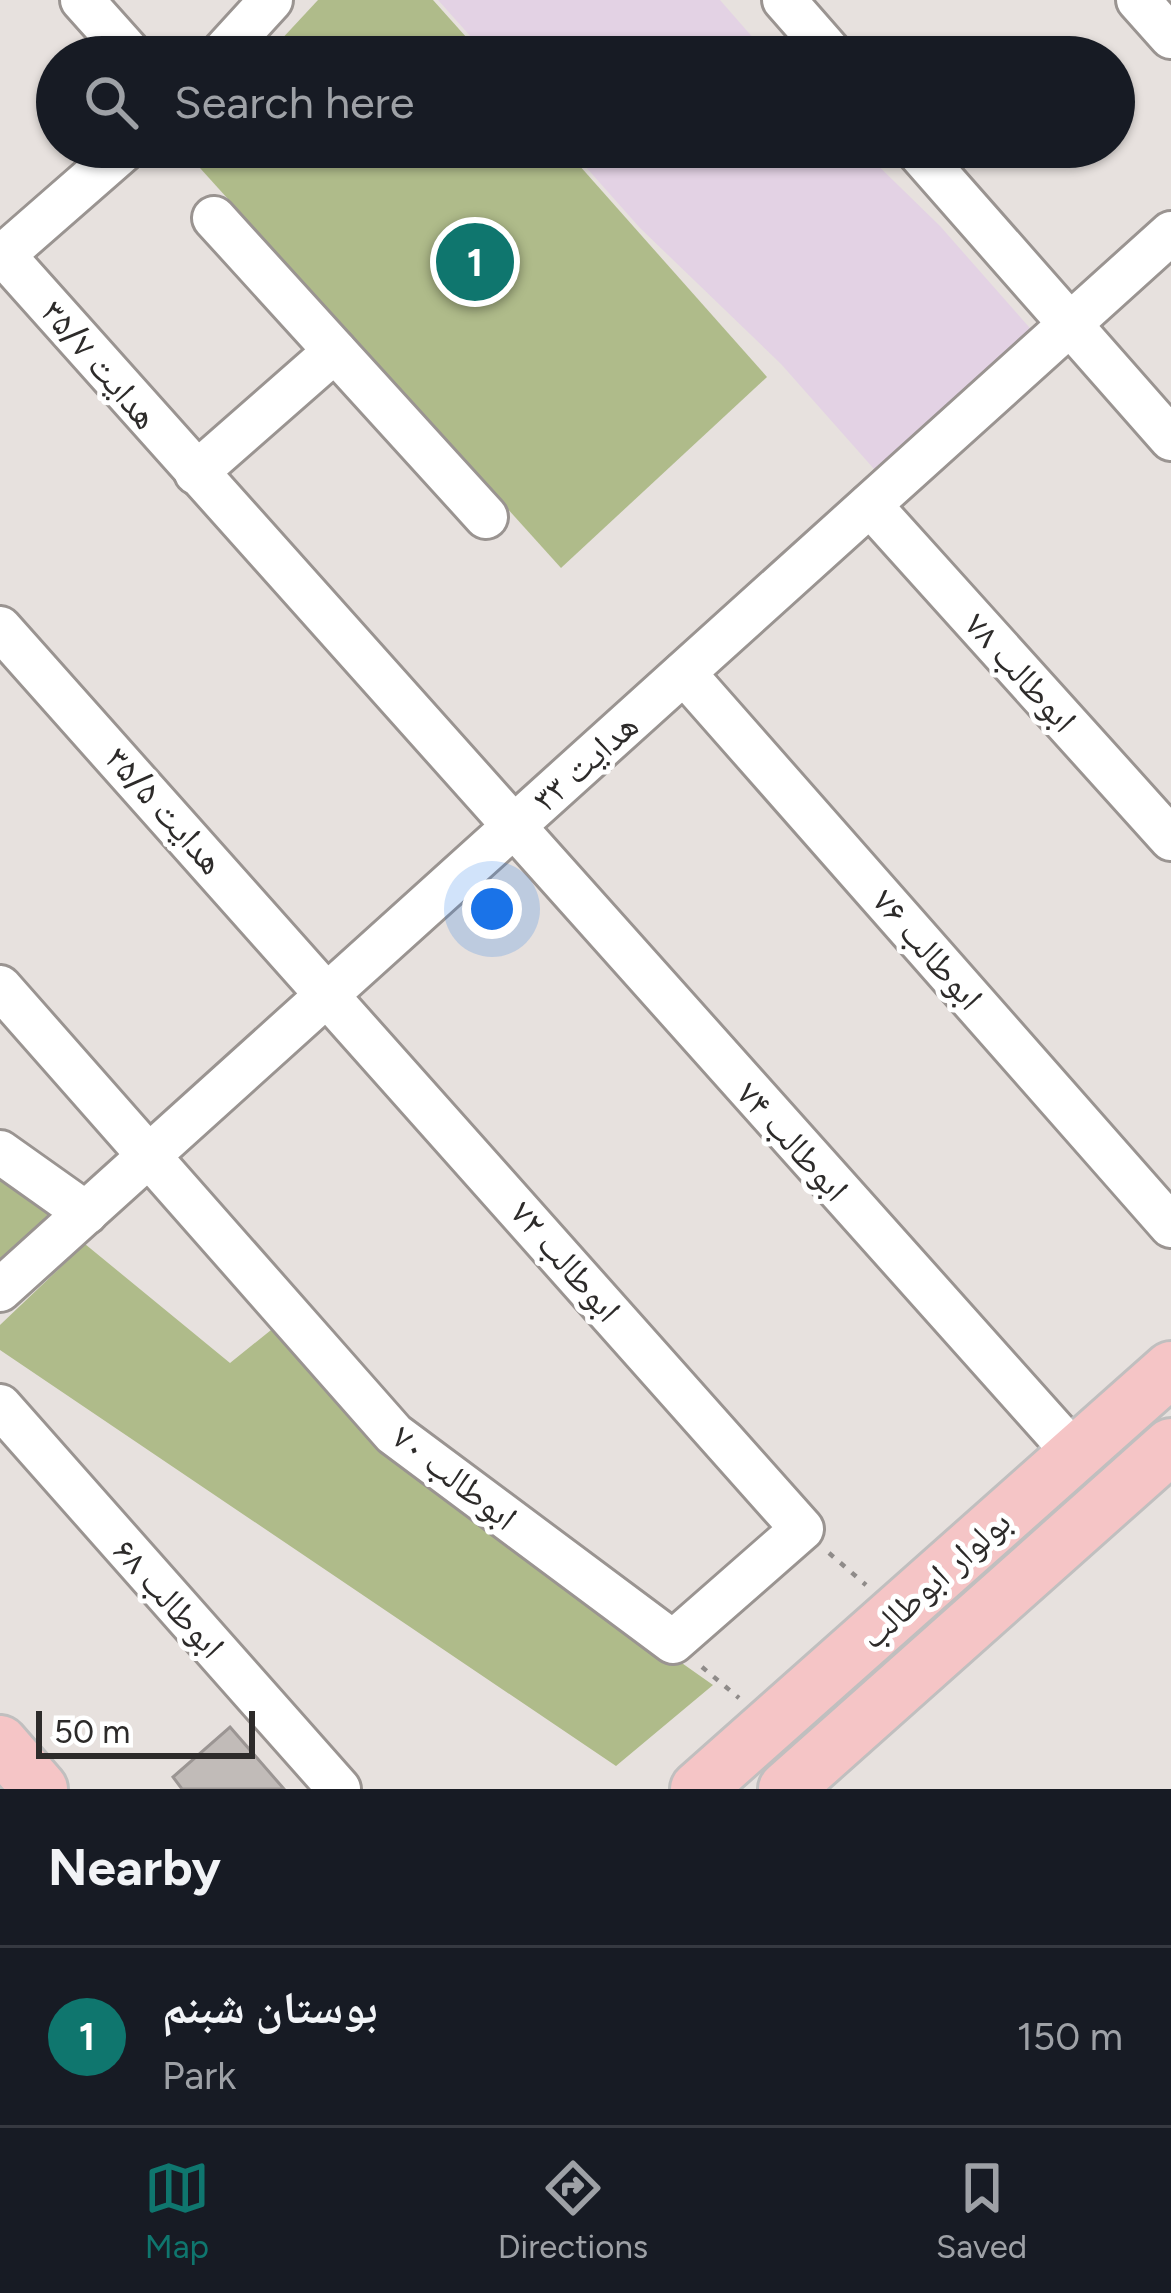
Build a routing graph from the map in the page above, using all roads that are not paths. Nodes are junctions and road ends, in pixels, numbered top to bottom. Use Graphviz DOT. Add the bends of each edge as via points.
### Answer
graph roads {
  1 [pos="82,0"];
  2 [pos="271,0"];
  3 [pos="784,0"];
  4 [pos="1138,0"];
  5 [pos="114,36"];
  6 [pos="238,36"];
  7 [pos="816,36"];
  8 [pos="1171,37"];
  9 [pos="102,168"];
  10 [pos="933,168"];
  11 [pos="214,218"];
  12 [pos="1171,233"];
  13 [pos="1,254"];
  14 [pos="1071,324"];
  15 [pos="335,351"];
  16 [pos="1171,440"];
  17 [pos="196,473"];
  18 [pos="870,505"];
  19 [pos="486,517"];
  20 [pos="0,628"];
  21 [pos="684,673"];
  22 [pos="512,829"];
  23 [pos="1171,839"];
  24 [pos="0,987"];
  25 [pos="329,993"];
  26 [pos="0,1152"];
  27 [pos="150,1155"];
  28 [pos="86,1213"];
  29 [pos="1168,1214"];
  30 [pos="0,1291"];
  31 [pos="1171,1369"];
  32 [pos="0,1406"];
  33 [pos="1171,1447"];
  34 [pos="1075,1454"];
  35 [pos="673,1642"];
  36 [pos="844,1658"];
  37 [pos="0,1743"];
  38 [pos="827,1752"];
  39 [pos="40,1789"];
  40 [pos="339,1789"];
  41 [pos="698,1789"];
  42 [pos="786,1789"];
  1 -- 5 [label="street"];
  2 -- 6 [label="street"];
  3 -- 7 [label="street"];
  4 -- 8 [label="street"];
  9 -- 13 [label="street"];
  10 -- 14 [label="street"];
  11 -- 15 [label="street"];
  12 -- 14 [label="street, هدایت ۳۳"];
  13 -- 17 [label="street, هدایت ۳۵/۷"];
  14 -- 16 [label="street"];
  14 -- 18 [label="street, هدایت ۳۳"];
  15 -- 17 [label="street"];
  15 -- 19 [label="street"];
  17 -- 22 [label="street, هدایت ۳۵/۷"];
  18 -- 21 [label="street, هدایت ۳۳"];
  18 -- 23 [label="street, ابوطالب ۷۸"];
  20 -- 25 [label="street, هدایت ۳۵/۵"];
  21 -- 22 [label="street, هدایت ۳۳"];
  21 -- 29 [label="street, ابوطالب ۷۶"];
  22 -- 25 [label="street, هدایت ۳۳"];
  22 -- 34 [label="street, ابوطالب ۷۴"];
  24 -- 27 [label="street, ابوطالب ۷۰"];
  25 -- 27 [label="street, هدایت ۳۳"];
  25 -- 35 [label="street, ابوطالب ۷۲" via="802,1529"];
  26 -- 28 [label="street"];
  27 -- 28 [label="street, هدایت ۳۳"];
  27 -- 35 [label="street, ابوطالب ۷۰" via="394,1434"];
  28 -- 30 [label="street, هدایت ۳۳"];
  31 -- 34 [label="main road, بولوار ابوطالب"];
  32 -- 40 [label="street, ابوطالب ۶۸"];
  33 -- 38 [label="main road, بولوار ابوطالب"];
  34 -- 36 [label="main road, بولوار ابوطالب"];
  36 -- 38 [label="main road" via="841,1679 784,1738 789,1753"];
  36 -- 41 [label="main road, بولوار ابوطالب"];
  37 -- 39 [label="main road"];
  38 -- 42 [label="main road, بولوار ابوطالب"];
}
